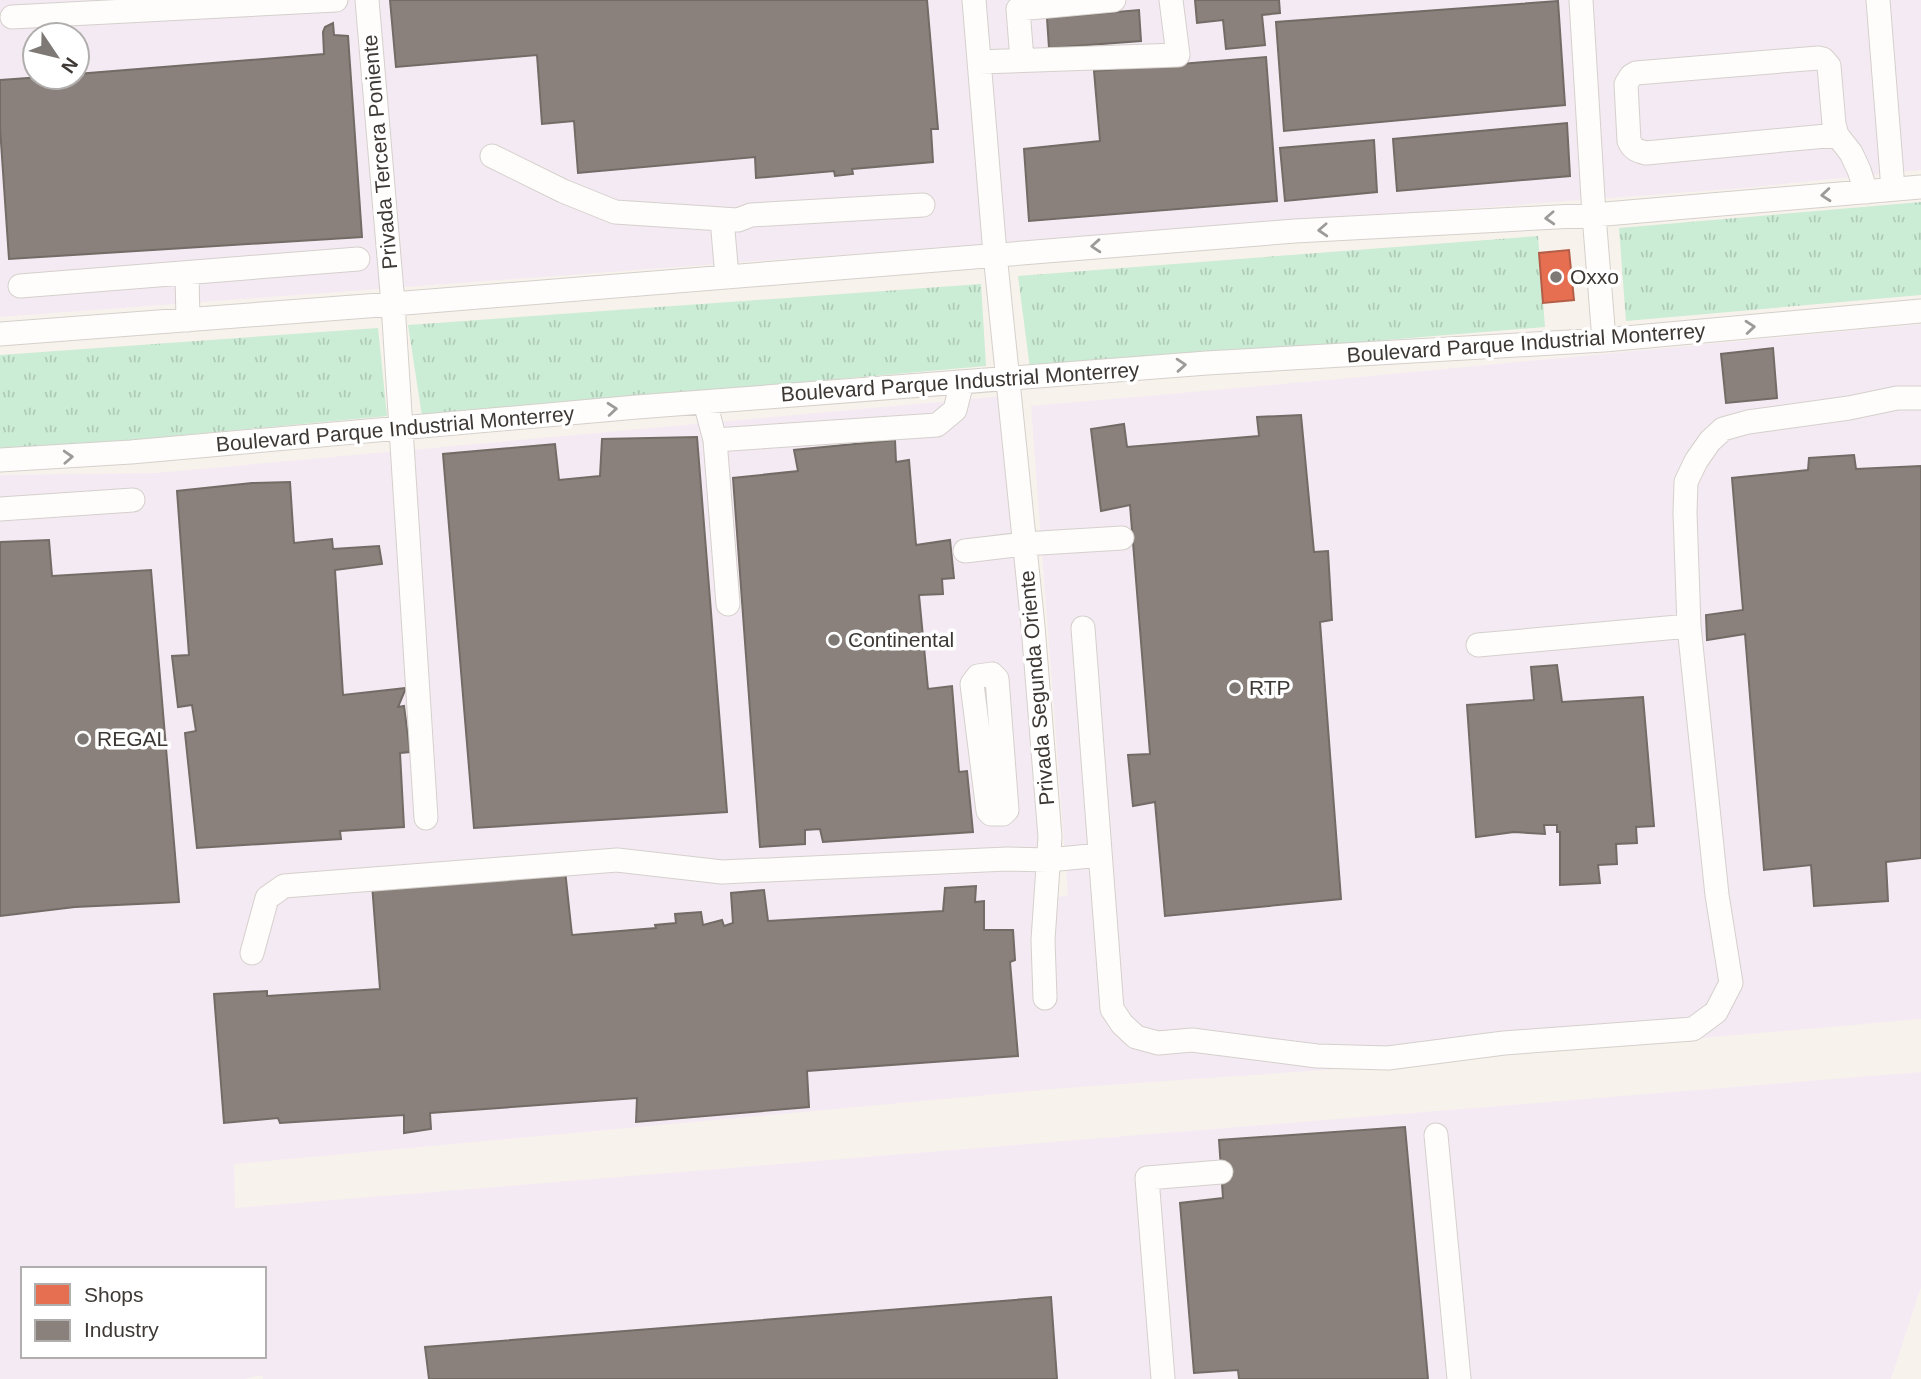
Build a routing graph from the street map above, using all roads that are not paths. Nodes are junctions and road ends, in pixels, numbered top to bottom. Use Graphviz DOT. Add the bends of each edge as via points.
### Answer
graph roads {
  1 [pos="337,0"];
  2 [pos="367,0"];
  3 [pos="974,0"];
  4 [pos="1114,0"];
  5 [pos="1171,0"];
  6 [pos="1581,0"];
  7 [pos="1878,0"];
  8 [pos="12,17"];
  9 [pos="1022,60"];
  10 [pos="979,62"];
  11 [pos="1837,135"];
  12 [pos="492,156"];
  13 [pos="1920,187"];
  14 [pos="1893,189"];
  15 [pos="1866,192"];
  16 [pos="923,205"];
  17 [pos="1594,215"];
  18 [pos="722,219"];
  19 [pos="995,254"];
  20 [pos="358,259"];
  21 [pos="187,274"];
  22 [pos="727,276"];
  23 [pos="20,286"];
  24 [pos="393,304"];
  25 [pos="1921,312"];
  26 [pos="188,320"];
  27 [pos="0,334"];
  28 [pos="1604,340"];
  29 [pos="1007,379"];
  30 [pos="962,382"];
  31 [pos="1921,398"];
  32 [pos="705,402"];
  33 [pos="401,428"];
  34 [pos="715,440"];
  35 [pos="0,460"];
  36 [pos="133,500"];
  37 [pos="0,509"];
  38 [pos="1122,538"];
  39 [pos="1024,544"];
  40 [pos="965,551"];
  41 [pos="728,604"];
  42 [pos="1689,626"];
  43 [pos="1083,628"];
  44 [pos="1478,645"];
  45 [pos="1041,729"];
  46 [pos="1002,732"];
  47 [pos="426,818"];
  48 [pos="1100,855"];
  49 [pos="1049,860"];
  50 [pos="252,953"];
  51 [pos="1045,998"];
  52 [pos="1436,1135"];
  53 [pos="1221,1172"];
  54 [pos="1163,1379"];
  55 [pos="1460,1379"];
  1 -- 8 [label="street"];
  2 -- 24 [label="street, Privada Tercera Poniente"];
  3 -- 10 [label="street, Privada Segunda Oriente"];
  4 -- 9 [label="street" via="1018,9"];
  5 -- 9 [label="street" via="1178,55"];
  6 -- 17 [label="street"];
  7 -- 14 [label="street"];
  9 -- 10 [label="street"];
  10 -- 19 [label="street, Privada Segunda Oriente"];
  11 -- 11 [label="street" via="1637,151 1629,141 1626,84 1636,73 1823,59 1829,66"];
  11 -- 15 [label="street" via="1851,153"];
  12 -- 18 [label="street" via="615,212"];
  13 -- 14 [label="street"];
  14 -- 15 [label="street"];
  15 -- 17 [label="street, one-way"];
  16 -- 18 [label="street"];
  17 -- 19 [label="street, one-way"];
  17 -- 28 [label="street"];
  18 -- 22 [label="street"];
  19 -- 22 [label="street"];
  19 -- 29 [label="street, Privada Segunda Oriente"];
  20 -- 21 [label="street"];
  21 -- 23 [label="street"];
  21 -- 26 [label="street"];
  22 -- 24 [label="street"];
  24 -- 26 [label="street"];
  24 -- 33 [label="street, Privada Tercera Poniente"];
  28 -- 25 [label="street, Boulevard Parque Industrial Monterrey, one-way"];
  26 -- 27 [label="street"];
  29 -- 28 [label="street, Boulevard Parque Industrial Monterrey, one-way"];
  29 -- 30 [label="street, Boulevard Parque Industrial Monterrey"];
  29 -- 39 [label="street, Privada Segunda Oriente"];
  30 -- 32 [label="street, Boulevard Parque Industrial Monterrey"];
  30 -- 34 [label="street" via="955,410 937,425"];
  31 -- 42 [label="street" via="1748,422 1723,429 1710,441 1686,482"];
  33 -- 32 [label="street, Boulevard Parque Industrial Monterrey, one-way"];
  32 -- 34 [label="street"];
  35 -- 33 [label="street, Boulevard Parque Industrial Monterrey, one-way"];
  33 -- 47 [label="street, Privada Tercera Poniente"];
  34 -- 41 [label="street"];
  36 -- 37 [label="street"];
  38 -- 39 [label="street"];
  39 -- 40 [label="street"];
  39 -- 45 [label="street, Privada Segunda Oriente"];
  42 -- 44 [label="street"];
  42 -- 48 [label="street" via="1717,895 1731,983 1716,1012 1693,1029 1504,1043 1388,1058 1317,1056 1192,1040 1158,1043 1136,1037 1112,1009"];
  43 -- 48 [label="street"];
  45 -- 46 [label="street"];
  45 -- 49 [label="street, Privada Segunda Oriente"];
  46 -- 46 [label="street" via="997,679 992,674 978,676 972,684 991,814 1007,810"];
  48 -- 49 [label="street"];
  49 -- 50 [label="street" via="722,872 617,860 284,886 267,898"];
  49 -- 51 [label="street, Privada Segunda Oriente" via="1043,940"];
  52 -- 55 [label="street"];
  53 -- 54 [label="street" via="1147,1178"];
}
